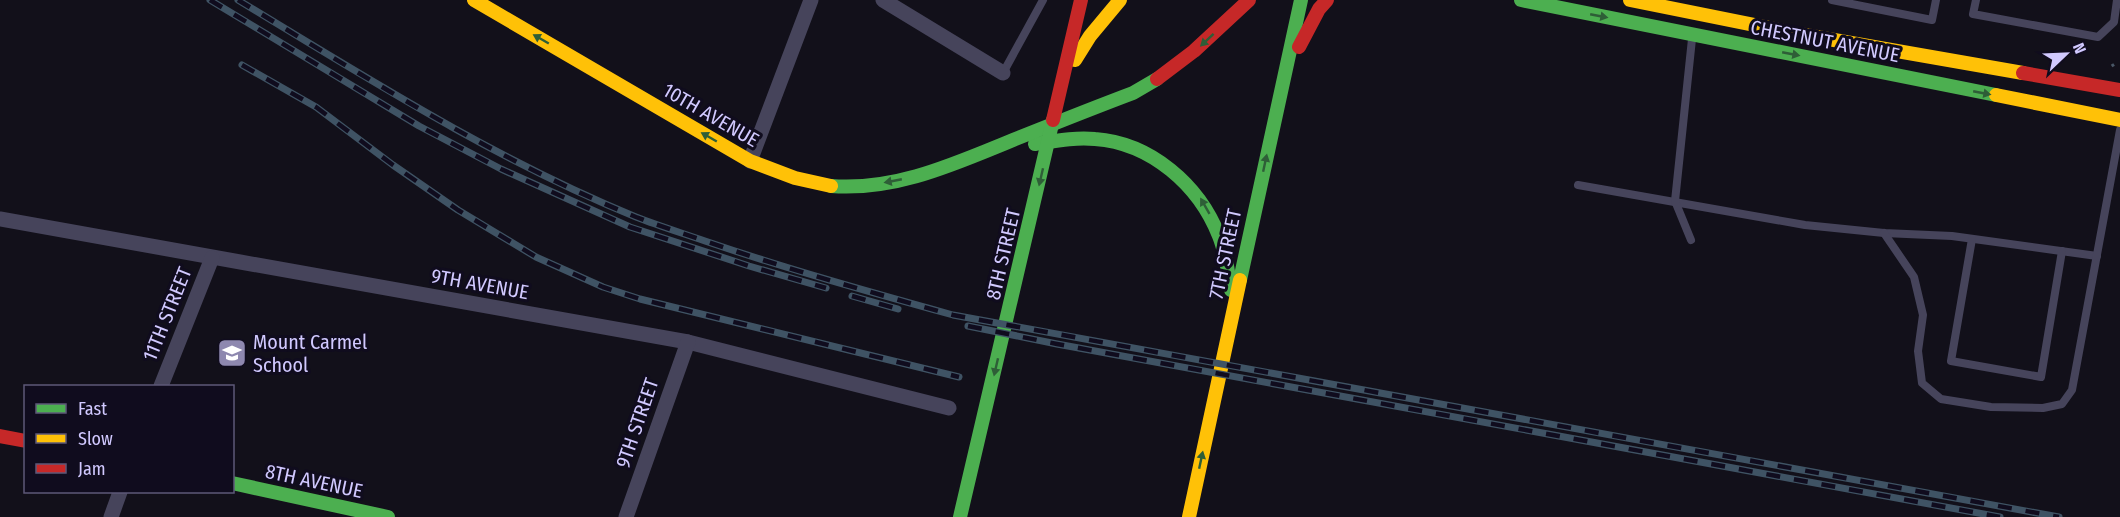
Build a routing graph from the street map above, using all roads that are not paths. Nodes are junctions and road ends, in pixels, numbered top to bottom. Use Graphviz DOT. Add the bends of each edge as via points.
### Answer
graph roads {
  1 [pos="474,0"];
  2 [pos="811,0"];
  3 [pos="883,0"];
  4 [pos="1043,0"];
  5 [pos="1081,0"];
  6 [pos="1120,0"];
  7 [pos="1249,0"];
  8 [pos="1301,0"];
  9 [pos="1327,0"];
  10 [pos="1521,0"];
  11 [pos="1630,0"];
  12 [pos="1832,0"];
  13 [pos="1936,0"];
  14 [pos="1976,0"];
  15 [pos="2117,0"];
  16 [pos="1692,34"];
  17 [pos="1003,73"];
  18 [pos="2120,90"];
  19 [pos="1059,100"];
  20 [pos="1277,109"];
  21 [pos="2120,120"];
  22 [pos="2120,129"];
  23 [pos="750,161"];
  24 [pos="950,166"];
  25 [pos="1578,185"];
  26 [pos="1675,201"];
  27 [pos="0,219"];
  28 [pos="1884,233"];
  29 [pos="1972,238"];
  30 [pos="1691,240"];
  31 [pos="2062,251"];
  32 [pos="2097,256"];
  33 [pos="213,258"];
  34 [pos="1230,323"];
  35 [pos="687,342"];
  36 [pos="162,385"];
  37 [pos="949,408"];
  38 [pos="0,436"];
  39 [pos="24,441"];
  40 [pos="234,483"];
  41 [pos="120,493"];
  42 [pos="372,515"];
  43 [pos="111,517"];
  44 [pos="388,517"];
  45 [pos="626,517"];
  46 [pos="960,517"];
  47 [pos="1189,517"];
  23 -- 1 [label="main road, 10TH AVENUE, one-way"];
  2 -- 23 [label="street"];
  3 -- 17 [label="street"];
  4 -- 17 [label="lane"];
  5 -- 19 [label="main road, 8TH STREET"];
  6 -- 19 [label="main road" via="1080,49"];
  7 -- 24 [label="main road, one-way" via="1159,80"];
  8 -- 20 [label="main road, 7TH STREET"];
  9 -- 20 [label="main road" via="1305,32"];
  10 -- 16 [label="main road, CHESTNUT AVENUE, one-way"];
  11 -- 18 [label="main road, CHESTNUT AVENUE"];
  12 -- 13 [label="lane" via="1932,20"];
  14 -- 15 [label="lane" via="1973,14 2098,38 2114,22"];
  16 -- 21 [label="main road, CHESTNUT AVENUE, one-way"];
  16 -- 26 [label="lane"];
  19 -- 46 [label="main road, 8TH STREET, one-way"];
  34 -- 20 [label="main road, 7TH STREET, one-way"];
  22 -- 32 [label="lane"];
  24 -- 23 [label="main road, 10TH AVENUE, one-way" via="887,183 856,186 825,185"];
  34 -- 24 [label="main road, one-way" via="1229,266 1218,229 1198,195 1175,171 1142,152 1103,140 1065,140 1018,147"];
  25 -- 26 [label="lane"];
  26 -- 28 [label="lane" via="1767,220"];
  26 -- 30 [label="lane"];
  27 -- 33 [label="street, 9TH AVENUE"];
  28 -- 29 [label="lane"];
  28 -- 32 [label="lane" via="1914,277 1923,315 1918,351 1922,383 1941,399 1991,407 2043,408 2062,404 2072,390"];
  29 -- 31 [label="lane"];
  29 -- 31 [label="lane" via="1951,362 2041,377"];
  31 -- 32 [label="lane"];
  33 -- 35 [label="street, 9TH AVENUE"];
  33 -- 36 [label="street, 11TH STREET"];
  47 -- 34 [label="main road, 7TH STREET, one-way"];
  35 -- 37 [label="street, 9TH AVENUE"];
  35 -- 45 [label="street, 9TH STREET"];
  38 -- 39 [label="main road"];
  40 -- 42 [label="main road, 8TH AVENUE"];
  41 -- 43 [label="street"];
  42 -- 44 [label="main road, 8TH AVENUE"];
}
